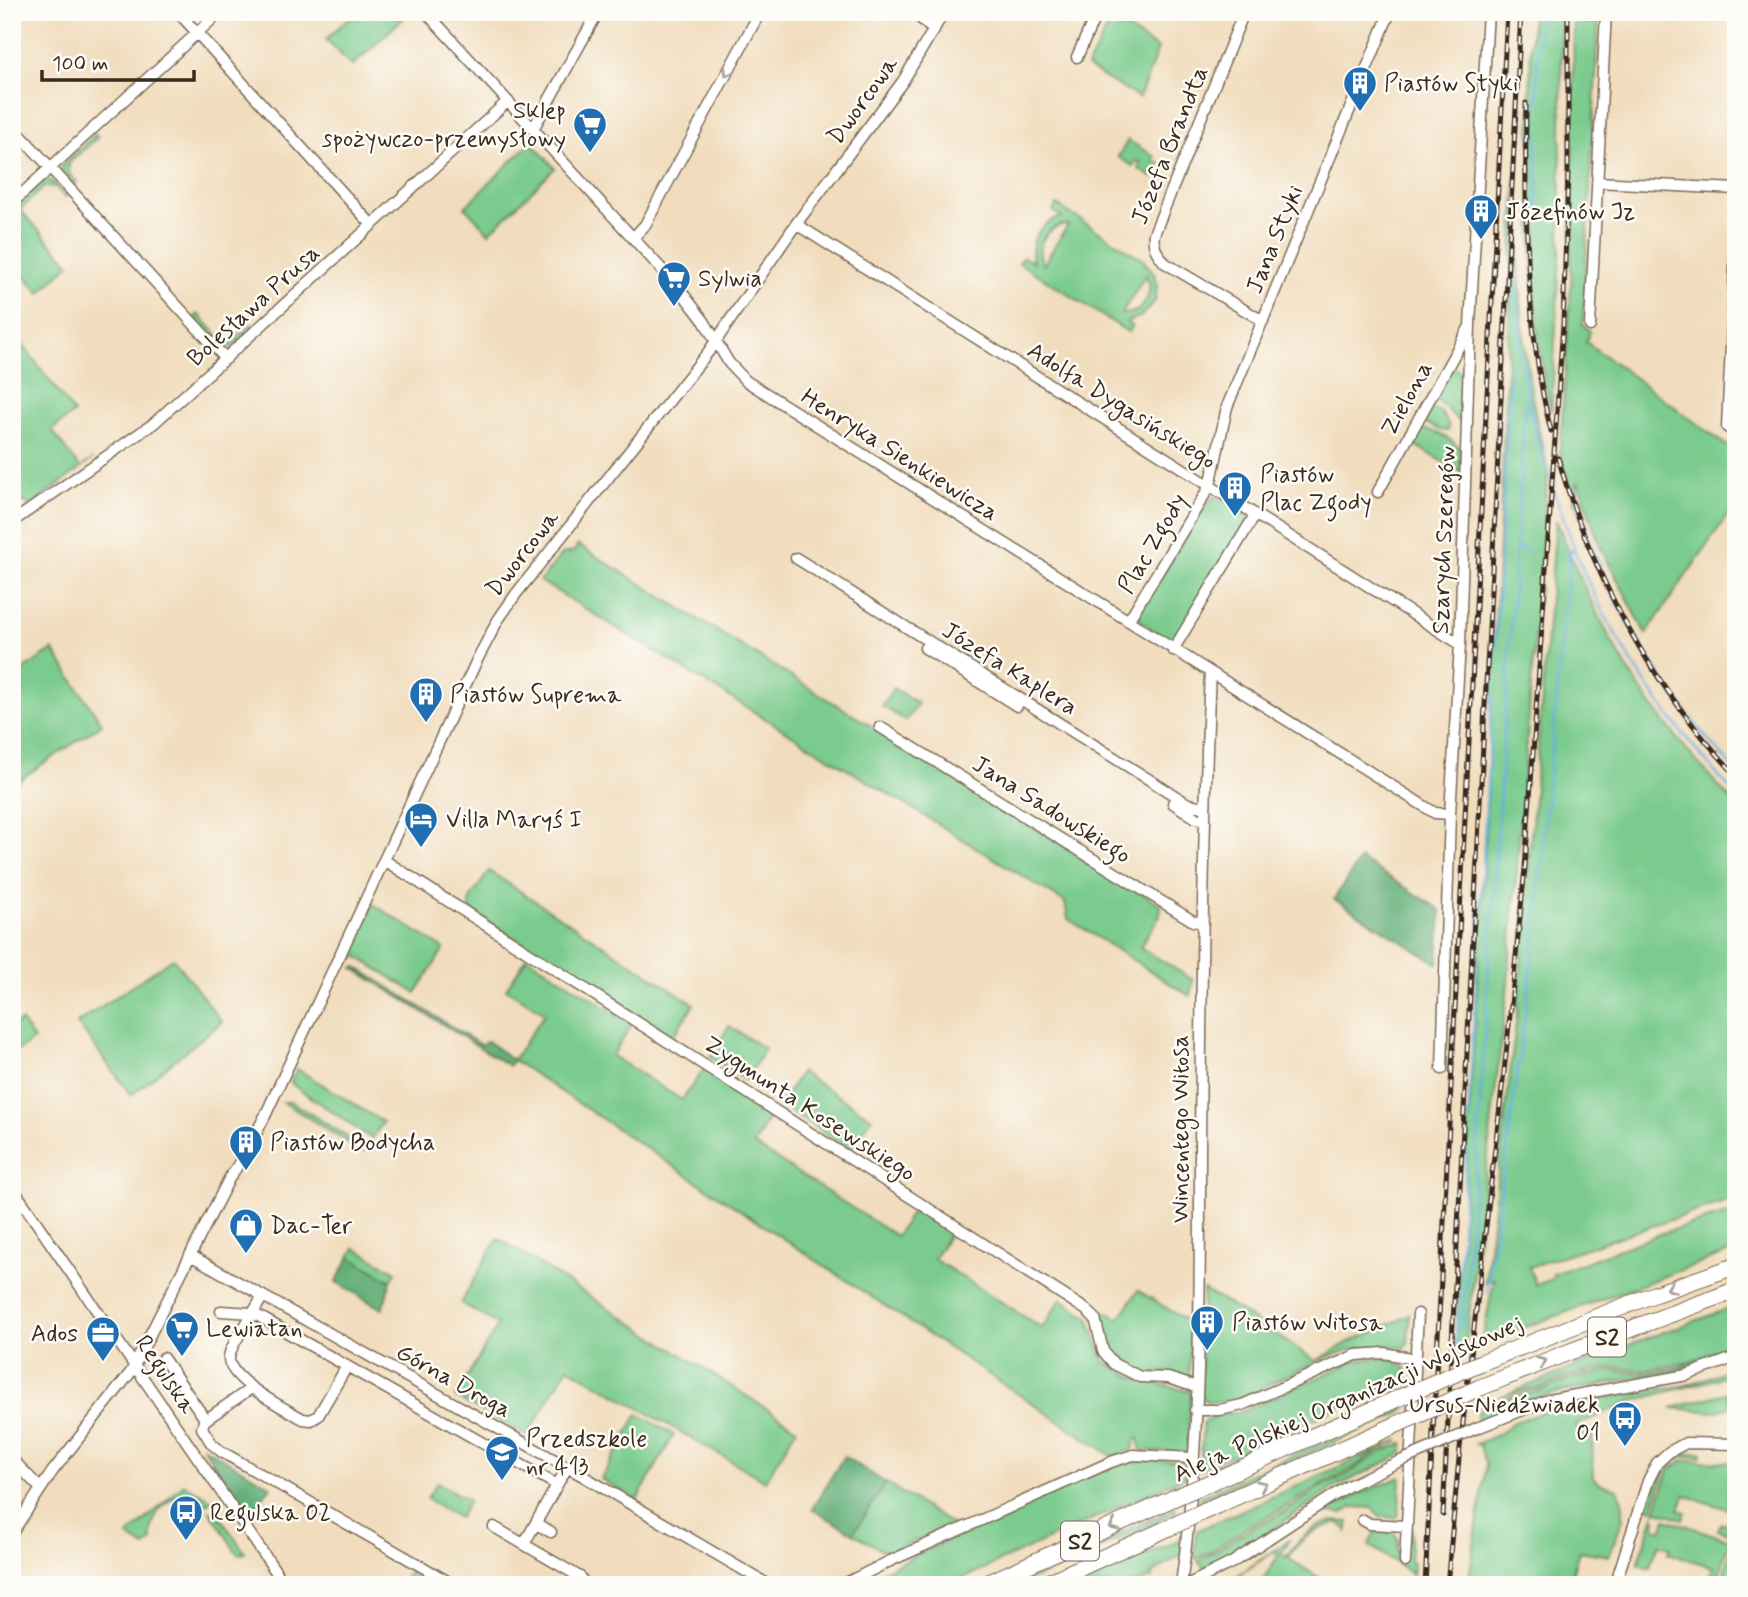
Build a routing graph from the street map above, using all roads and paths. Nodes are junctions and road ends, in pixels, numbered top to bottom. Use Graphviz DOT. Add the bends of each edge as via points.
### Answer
graph roads {
  1 [pos="178,12"];
  2 [pos="220,12"];
  3 [pos="598,12"];
  4 [pos="760,12"];
  5 [pos="914,12"];
  6 [pos="944,12"];
  7 [pos="1097,12"];
  8 [pos="1244,12"];
  9 [pos="1391,12"];
  10 [pos="1488,12"];
  11 [pos="1606,12"];
  12 [pos="429,14"];
  13 [pos="934,31"];
  14 [pos="198,33"];
  15 [pos="1077,57"];
  16 [pos="508,101"];
  17 [pos="12,126"];
  18 [pos="533,130"];
  19 [pos="51,168"];
  20 [pos="1597,182"];
  21 [pos="1736,189"];
  22 [pos="12,203"];
  23 [pos="796,224"];
  24 [pos="372,225"];
  25 [pos="633,238"];
  26 [pos="1736,246"];
  27 [pos="1263,321"];
  28 [pos="1470,325"];
  29 [pos="1590,326"];
  30 [pos="716,342"];
  31 [pos="226,359"];
  32 [pos="1731,430"];
  33 [pos="1210,486"];
  34 [pos="1378,492"];
  35 [pos="1255,516"];
  36 [pos="12,523"];
  37 [pos="796,558"];
  38 [pos="1128,621"];
  39 [pos="1460,644"];
  40 [pos="925,648"];
  41 [pos="1173,650"];
  42 [pos="1210,672"];
  43 [pos="880,727"];
  44 [pos="1205,807"];
  45 [pos="1450,814"];
  46 [pos="1204,820"];
  47 [pos="384,860"];
  48 [pos="1203,923"];
  49 [pos="1442,1069"];
  50 [pos="12,1187"];
  51 [pos="190,1255"];
  52 [pos="1736,1266"];
  53 [pos="1736,1290"];
  54 [pos="262,1296"];
  55 [pos="221,1311"];
  56 [pos="253,1313"];
  57 [pos="1418,1314"];
  58 [pos="1736,1357"];
  59 [pos="163,1358"];
  60 [pos="1415,1359"];
  61 [pos="134,1365"];
  62 [pos="347,1366"];
  63 [pos="1196,1387"];
  64 [pos="250,1389"];
  65 [pos="1195,1410"];
  66 [pos="205,1419"];
  67 [pos="1736,1444"];
  68 [pos="1193,1458"];
  69 [pos="12,1459"];
  70 [pos="567,1468"];
  71 [pos="557,1485"];
  72 [pos="41,1489"];
  73 [pos="1363,1520"];
  74 [pos="536,1524"];
  75 [pos="1406,1526"];
  76 [pos="494,1527"];
  77 [pos="551,1532"];
  78 [pos="12,1533"];
  79 [pos="524,1544"];
  80 [pos="1405,1562"];
  81 [pos="285,1585"];
  82 [pos="454,1585"];
  83 [pos="585,1585"];
  84 [pos="769,1585"];
  85 [pos="842,1585"];
  86 [pos="984,1585"];
  87 [pos="1042,1585"];
  88 [pos="1181,1585"];
  89 [pos="1187,1585"];
  90 [pos="1615,1585"];
  1 -- 14 [label="street"];
  2 -- 14 [label="street"];
  3 -- 18 [label="street"];
  4 -- 25 [label="street, one-way" via="644,227"];
  5 -- 13 [label="street"];
  6 -- 13 [label="street, Dworcowa"];
  7 -- 15 [label="street"];
  8 -- 27 [label="street, Józefa Brandta" via="1153,243 1165,263"];
  9 -- 27 [label="street, Jana Styki"];
  10 -- 28 [label="street, Szarych Szeregów"];
  11 -- 20 [label="street"];
  12 -- 16 [label="street, Henryka Sienkiewicza"];
  13 -- 23 [label="street, Dworcowa" via="903,81"];
  14 -- 19 [label="street"];
  14 -- 24 [label="street"];
  16 -- 18 [label="street, Henryka Sienkiewicza"];
  16 -- 24 [label="street, Bolesława Prusa"];
  17 -- 19 [label="street"];
  18 -- 25 [label="street, Henryka Sienkiewicza"];
  19 -- 22 [label="street"];
  19 -- 31 [label="street"];
  20 -- 21 [label="street"];
  20 -- 29 [label="street"];
  23 -- 30 [label="street, Dworcowa"];
  23 -- 33 [label="street, Adolfa Dygasińskiego"];
  24 -- 31 [label="street, Bolesława Prusa"];
  25 -- 30 [label="street, Henryka Sienkiewicza" via="690,302"];
  26 -- 32 [label="street"];
  27 -- 33 [label="street, Jana Styki" via="1227,407"];
  28 -- 34 [label="street, Zielona"];
  28 -- 39 [label="street, Szarych Szeregów"];
  30 -- 38 [label="street, Henryka Sienkiewicza" via="731,367 752,386"];
  30 -- 47 [label="street, Dworcowa" via="506,608"];
  31 -- 36 [label="street, Bolesława Prusa" via="144,432"];
  33 -- 35 [label="street, Adolfa Dygasińskiego"];
  33 -- 38 [label="street, Plac Zgody"];
  35 -- 39 [label="street, Adolfa Dygasińskiego"];
  35 -- 41 [label="street"];
  37 -- 44 [label="street, Józefa Kaplera" via="1188,804"];
  38 -- 41 [label="street, Henryka Sienkiewicza"];
  39 -- 45 [label="street, Szarych Szeregów"];
  40 -- 46 [label="street, Józefa Kaplera"];
  41 -- 42 [label="street, Henryka Sienkiewicza"];
  42 -- 44 [label="street, Wincentego Witosa"];
  42 -- 45 [label="street, Henryka Sienkiewicza" via="1435,813"];
  43 -- 48 [label="street, Jana Sadowskiego" via="1192,921"];
  44 -- 46 [label="street, Wincentego Witosa"];
  45 -- 49 [label="street, Szarych Szeregów"];
  46 -- 48 [label="street, Wincentego Witosa"];
  47 -- 51 [label="street, Dworcowa" via="265,1116"];
  47 -- 63 [label="street, Zygmunta Kosewskiego" via="1085,1309 1095,1318 1103,1351 1114,1364 1140,1377 1168,1378"];
  48 -- 63 [label="street, Wincentego Witosa"];
  50 -- 61 [label="street, Regulska"];
  51 -- 54 [label="street, Górna Droga"];
  51 -- 61 [label="street, Dworcowa"];
  52 -- 86 [label="highway, Aleja Polskiej Organizacji Wojskowej / S2, one-way, bridge" via="1480,1363"];
  87 -- 53 [label="highway, Aleja Polskiej Organizacji Wojskowej / S2, one-way, bridge" via="1479,1388"];
  54 -- 56 [label="street"];
  54 -- 70 [label="street, Górna Droga"];
  55 -- 56 [label="street"];
  56 -- 62 [label="street"];
  56 -- 64 [label="street" via="229,1358"];
  57 -- 60 [label="street"];
  58 -- 89 [label="street, bridge" via="1687,1375 1548,1400 1477,1428 1339,1490 1233,1563"];
  59 -- 66 [label="street"];
  60 -- 65 [label="street" via="1384,1353 1356,1356 1242,1405"];
  60 -- 75 [label="street"];
  61 -- 72 [label="street, Dworcowa"];
  61 -- 81 [label="street, Regulska"];
  62 -- 64 [label="street" via="320,1413 311,1420"];
  62 -- 71 [label="street"];
  63 -- 65 [label="street, Wincentego Witosa"];
  64 -- 66 [label="street"];
  65 -- 68 [label="street, Wincentego Witosa"];
  66 -- 82 [label="street" via="202,1428 222,1452"];
  67 -- 90 [label="street" via="1686,1443 1657,1463"];
  68 -- 85 [label="street" via="1133,1455 1111,1462"];
  68 -- 88 [label="street, Wincentego Witosa"];
  69 -- 72 [label="street"];
  70 -- 71 [label="street"];
  70 -- 84 [label="street, Górna Droga"];
  71 -- 74 [label="street"];
  72 -- 78 [label="street, Dworcowa"];
  73 -- 75 [label="street"];
  74 -- 77 [label="street"];
  74 -- 79 [label="street"];
  75 -- 80 [label="street"];
  76 -- 79 [label="street"];
  79 -- 83 [label="street" via="580,1577"];
}
